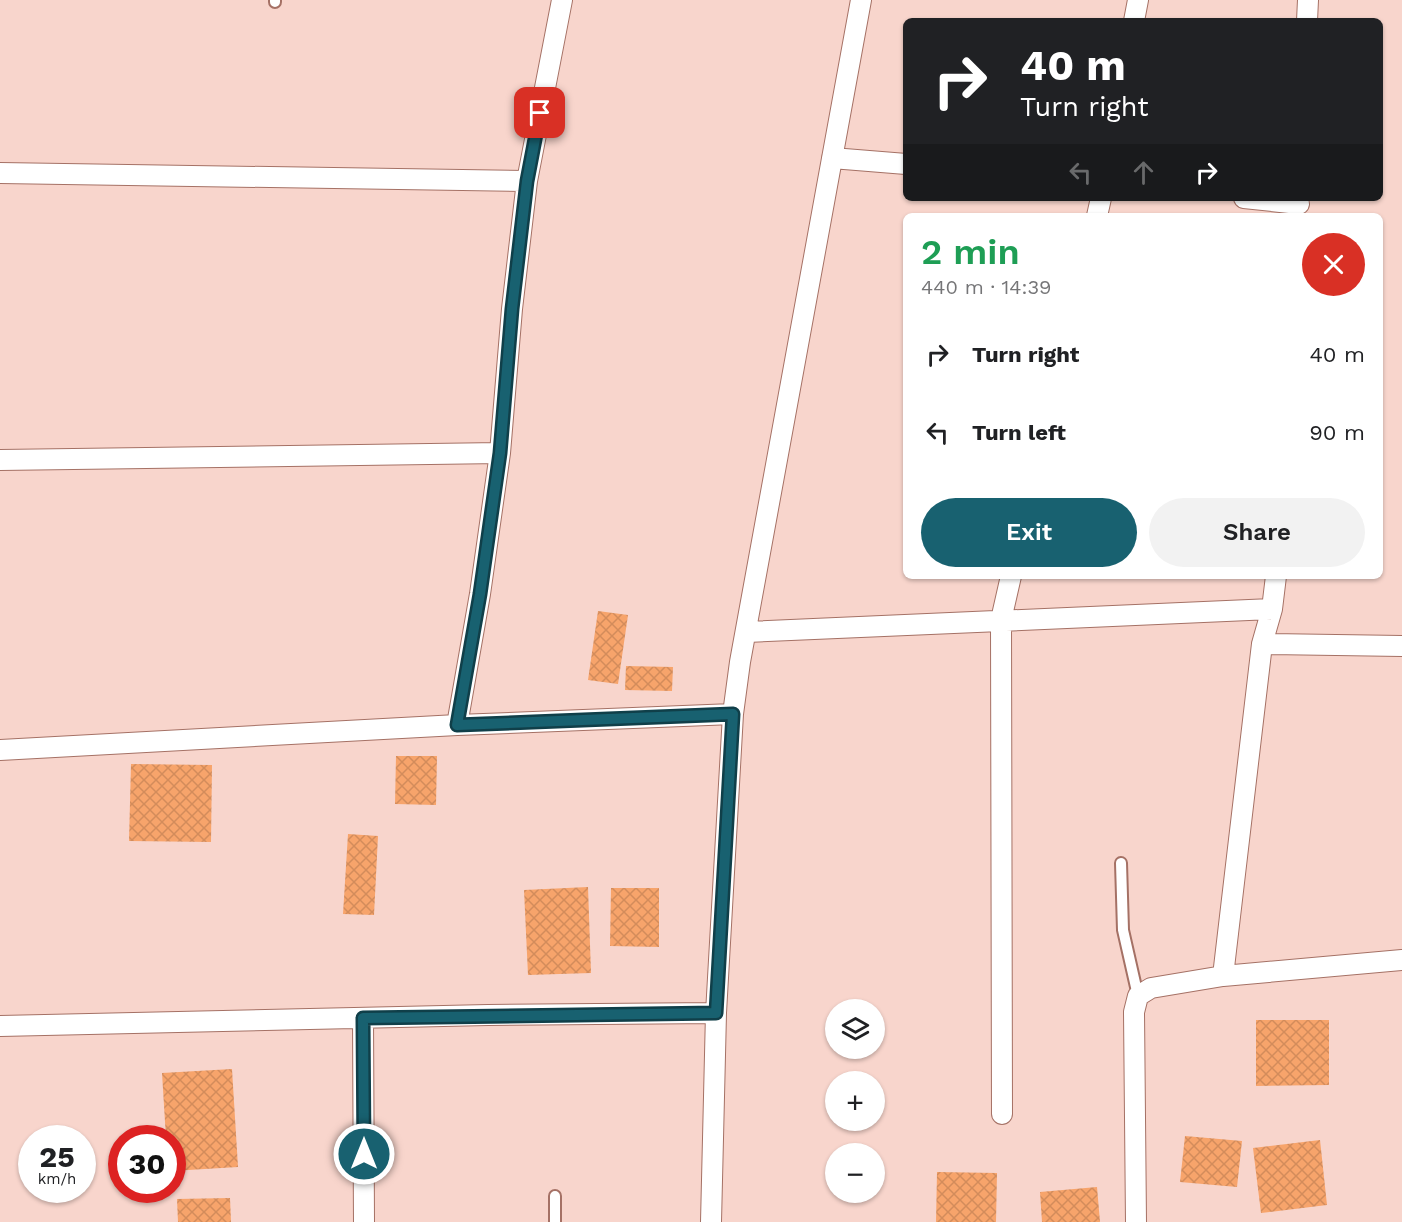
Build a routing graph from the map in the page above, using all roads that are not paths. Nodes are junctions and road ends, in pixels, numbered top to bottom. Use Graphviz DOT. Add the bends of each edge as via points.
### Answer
graph roads {
  1 [pos="562,0"];
  2 [pos="861,0"];
  3 [pos="1138,0"];
  4 [pos="1308,0"];
  5 [pos="1135,18"];
  6 [pos="1307,18"];
  7 [pos="832,158"];
  8 [pos="903,164"];
  9 [pos="0,173"];
  10 [pos="527,181"];
  11 [pos="1265,201"];
  12 [pos="1299,206"];
  13 [pos="500,453"];
  14 [pos="0,460"];
  15 [pos="1010,579"];
  16 [pos="1276,579"];
  17 [pos="1272,609"];
  18 [pos="1001,621"];
  19 [pos="747,632"];
  20 [pos="1262,644"];
  21 [pos="1402,646"];
  22 [pos="733,714"];
  23 [pos="457,725"];
  24 [pos="0,750"];
  25 [pos="1121,863"];
  26 [pos="1402,960"];
  27 [pos="1223,976"];
  28 [pos="1138,996"];
  29 [pos="716,1013"];
  30 [pos="363,1018"];
  31 [pos="0,1026"];
  32 [pos="1002,1114"];
  33 [pos="555,1196"];
  34 [pos="364,1222"];
  35 [pos="555,1222"];
  36 [pos="711,1222"];
  37 [pos="1136,1222"];
  1 -- 10 [label="street"];
  2 -- 7 [label="street"];
  3 -- 5 [label="street"];
  4 -- 6 [label="street"];
  7 -- 8 [label="street"];
  7 -- 19 [label="street"];
  9 -- 10 [label="street"];
  10 -- 13 [label="street"];
  11 -- 12 [label="street"];
  13 -- 14 [label="street"];
  13 -- 23 [label="street"];
  15 -- 18 [label="street"];
  16 -- 17 [label="street"];
  17 -- 18 [label="street"];
  17 -- 20 [label="street"];
  18 -- 19 [label="street"];
  18 -- 32 [label="street"];
  19 -- 22 [label="street"];
  20 -- 21 [label="street"];
  20 -- 27 [label="street"];
  22 -- 23 [label="street"];
  22 -- 29 [label="street"];
  23 -- 24 [label="street"];
  25 -- 28 [label="lane" via="1123,930"];
  26 -- 27 [label="street"];
  27 -- 28 [label="street" via="1151,988"];
  28 -- 37 [label="street" via="1134,1012"];
  29 -- 30 [label="street"];
  29 -- 36 [label="street"];
  30 -- 31 [label="street"];
  30 -- 34 [label="street"];
  33 -- 35 [label="lane"];
}
